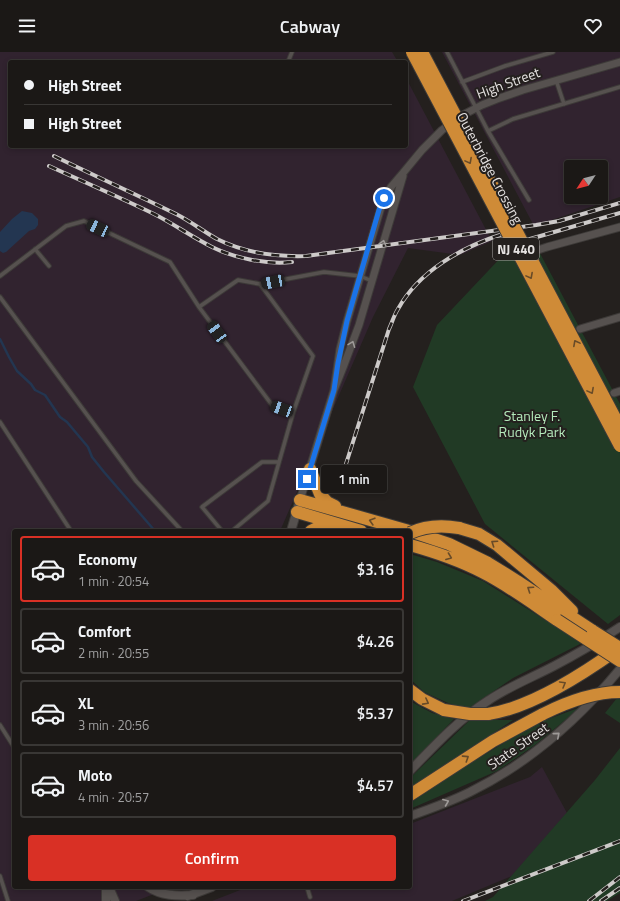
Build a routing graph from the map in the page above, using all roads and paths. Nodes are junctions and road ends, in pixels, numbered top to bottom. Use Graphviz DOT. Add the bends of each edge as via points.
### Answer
graph roads {
  1 [pos="412,52"];
  2 [pos="422,52"];
  3 [pos="447,52"];
  4 [pos="553,52"];
  5 [pos="620,62"];
  6 [pos="556,80"];
  7 [pos="462,82"];
  8 [pos="620,87"];
  9 [pos="564,104"];
  10 [pos="476,108"];
  11 [pos="488,132"];
  12 [pos="403,173"];
  13 [pos="529,200"];
  14 [pos="620,227"];
  15 [pos="35,249"];
  16 [pos="538,250"];
  17 [pos="49,266"];
  18 [pos="0,276"];
  19 [pos="360,276"];
  20 [pos="372,281"];
  21 [pos="260,284"];
  22 [pos="0,297"];
  23 [pos="198,307"];
  24 [pos="620,318"];
  25 [pos="580,329"];
  26 [pos="334,390"];
  27 [pos="293,413"];
  28 [pos="0,422"];
  29 [pos="620,427"];
  30 [pos="620,446"];
  31 [pos="279,462"];
  32 [pos="310,469"];
  33 [pos="300,500"];
  34 [pos="297,512"];
  35 [pos="346,513"];
  36 [pos="341,526"];
  37 [pos="70,529"];
  38 [pos="180,529"];
  39 [pos="220,529"];
  40 [pos="234,529"];
  41 [pos="292,529"];
  42 [pos="314,529"];
  43 [pos="353,529"];
  44 [pos="400,529"];
  45 [pos="412,532"];
  46 [pos="412,533"];
  47 [pos="412,546"];
  48 [pos="562,612"];
  49 [pos="620,626"];
  50 [pos="620,647"];
  51 [pos="620,661"];
  52 [pos="620,669"];
  53 [pos="412,692"];
  54 [pos="620,692"];
  55 [pos="0,725"];
  56 [pos="12,743"];
  57 [pos="412,769"];
  58 [pos="412,794"];
  59 [pos="412,815"];
  60 [pos="0,876"];
  61 [pos="106,889"];
  62 [pos="110,889"];
  63 [pos="152,889"];
  64 [pos="207,889"];
  65 [pos="308,889"];
  66 [pos="193,894"];
  67 [pos="310,897"];
  68 [pos="8,901"];
  69 [pos="106,901"];
  70 [pos="114,901"];
  71 [pos="176,901"];
  1 -- 30 [label="highway, Outerbridge Crossing / NJ 440, one-way, bridge"];
  29 -- 2 [label="highway, Outerbridge Crossing / NJ 440, one-way, bridge"];
  3 -- 7 [label="lane"];
  4 -- 7 [label="lane"];
  5 -- 6 [label="street, High Street"];
  6 -- 9 [label="lane"];
  6 -- 10 [label="street, High Street" via="497,98"];
  7 -- 10 [label="lane"];
  8 -- 9 [label="lane"];
  9 -- 11 [label="lane" via="513,119"];
  10 -- 11 [label="lane"];
  10 -- 12 [label="street, High Street" via="435,136"];
  11 -- 13 [label="lane"];
  12 -- 19 [label="street, High Street" via="382,204"];
  20 -- 12 [label="street, High Street, one-way"];
  14 -- 16 [label="street"];
  15 -- 17 [label="lane"];
  15 -- 18 [label="lane"];
  15 -- 23 [label="lane" via="66,226 84,221 170,262"];
  19 -- 20 [label="lane"];
  19 -- 21 [label="lane" via="324,272"];
  19 -- 26 [label="street, High Street" via="342,342"];
  26 -- 20 [label="street, High Street, one-way" via="355,338"];
  21 -- 23 [label="lane" via="238,280"];
  21 -- 27 [label="lane" via="313,356"];
  22 -- 38 [label="lane" via="136,481"];
  23 -- 27 [label="lane" via="272,405"];
  24 -- 25 [label="street"];
  26 -- 32 [label="street, High Street"];
  27 -- 31 [label="lane"];
  28 -- 37 [label="lane"];
  31 -- 39 [label="lane" via="262,462 202,507"];
  31 -- 40 [label="lane" via="268,501"];
  32 -- 33 [label="street, High Street"];
  32 -- 35 [label="highway" via="320,494 327,502"];
  33 -- 34 [label="street, High Street"];
  33 -- 35 [label="highway"];
  34 -- 36 [label="highway"];
  34 -- 41 [label="street, High Street"];
  44 -- 35 [label="highway, one-way"];
  36 -- 42 [label="highway" via="324,525"];
  36 -- 43 [label="highway"];
  48 -- 45 [label="highway, one-way, bridge" via="551,590 497,545 479,534 452,527 432,527"];
  48 -- 46 [label="highway, one-way" via="488,563 449,544"];
  47 -- 48 [label="highway, one-way" via="446,556"];
  48 -- 50 [label="highway, bridge"];
  48 -- 51 [label="highway, bridge"];
  49 -- 57 [label="street" via="574,656 484,703 450,730"];
  53 -- 50 [label="highway, one-way, bridge" via="427,703 444,710 470,714 501,712 554,689"];
  59 -- 52 [label="street, State Street, one-way" via="470,792 521,763 576,718"];
  58 -- 54 [label="highway, one-way, bridge" via="493,741 543,714 577,699"];
  55 -- 56 [label="lane"];
  60 -- 68 [label="lane"];
  61 -- 69 [label="street"];
  62 -- 70 [label="street"];
  63 -- 66 [label="street" via="166,895"];
  64 -- 66 [label="street"];
  65 -- 67 [label="lane"];
  66 -- 71 [label="street"];
}
